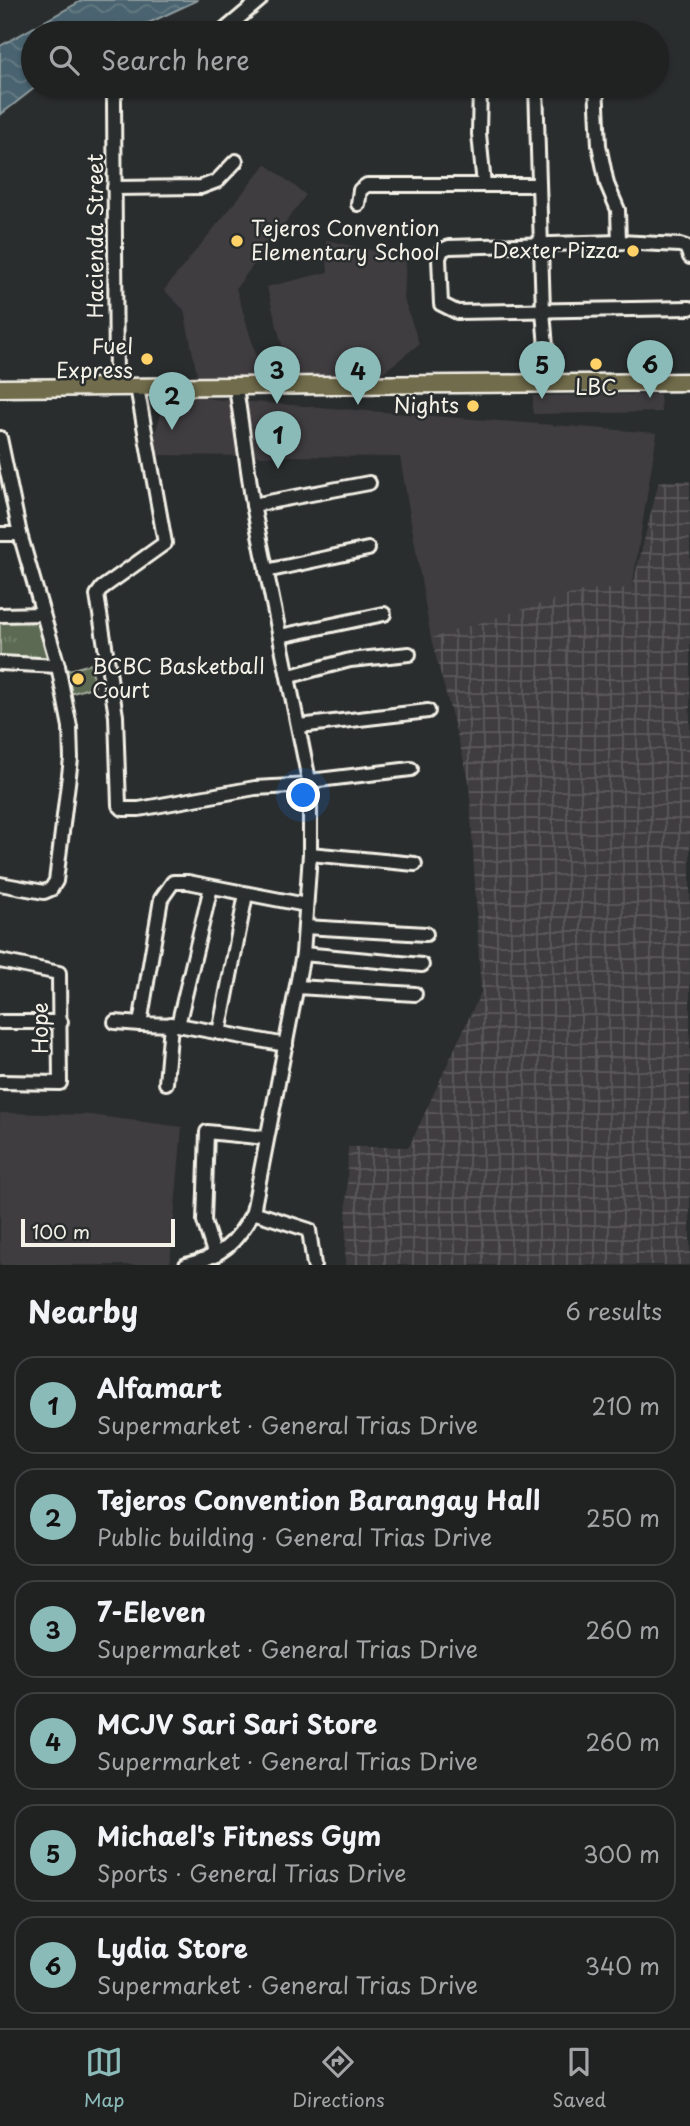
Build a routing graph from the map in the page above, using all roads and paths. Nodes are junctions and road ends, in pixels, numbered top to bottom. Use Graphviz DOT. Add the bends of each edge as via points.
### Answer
graph roads {
  1 [pos="260,0"];
  2 [pos="235,21"];
  3 [pos="114,98"];
  4 [pos="480,98"];
  5 [pos="536,98"];
  6 [pos="597,98"];
  7 [pos="236,162"];
  8 [pos="484,185"];
  9 [pos="539,185"];
  10 [pos="114,188"];
  11 [pos="358,204"];
  12 [pos="619,242"];
  13 [pos="542,244"];
  14 [pos="690,257"];
  15 [pos="690,308"];
  16 [pos="543,311"];
  17 [pos="690,382"];
  18 [pos="549,383"];
  19 [pos="116,387"];
  20 [pos="137,387"];
  21 [pos="236,387"];
  22 [pos="0,388"];
  23 [pos="0,438"];
  24 [pos="369,483"];
  25 [pos="253,505"];
  26 [pos="0,534"];
  27 [pos="20,534"];
  28 [pos="368,550"];
  29 [pos="266,570"];
  30 [pos="43,614"];
  31 [pos="384,614"];
  32 [pos="0,615"];
  33 [pos="280,636"];
  34 [pos="408,654"];
  35 [pos="0,663"];
  36 [pos="58,666"];
  37 [pos="289,676"];
  38 [pos="428,711"];
  39 [pos="299,726"];
  40 [pos="411,769"];
  41 [pos="310,783"];
  42 [pos="310,854"];
  43 [pos="415,864"];
  44 [pos="0,884"];
  45 [pos="211,887"];
  46 [pos="246,894"];
  47 [pos="306,905"];
  48 [pos="306,927"];
  49 [pos="426,934"];
  50 [pos="303,954"];
  51 [pos="0,961"];
  52 [pos="422,965"];
  53 [pos="297,987"];
  54 [pos="415,994"];
  55 [pos="0,1022"];
  56 [pos="61,1022"];
  57 [pos="115,1022"];
  58 [pos="141,1024"];
  59 [pos="174,1025"];
  60 [pos="219,1033"];
  61 [pos="286,1045"];
  62 [pos="0,1082"];
  63 [pos="166,1083"];
  64 [pos="266,1138"];
  65 [pos="253,1212"];
  66 [pos="215,1256"];
  67 [pos="186,1265"];
  68 [pos="314,1265"];
  1 -- 2 [label="street"];
  3 -- 10 [label="street, Hacienda Street"];
  4 -- 8 [label="street"];
  5 -- 9 [label="street"];
  6 -- 12 [label="street" via="599,145 618,210"];
  7 -- 10 [label="street" via="217,181 201,187"];
  8 -- 9 [label="street"];
  8 -- 11 [label="street" via="367,185 360,190"];
  9 -- 13 [label="street"];
  10 -- 19 [label="street, Hacienda Street"];
  12 -- 13 [label="street"];
  12 -- 14 [label="street" via="680,245"];
  13 -- 16 [label="street"];
  13 -- 16 [label="street" via="445,248 439,258 439,298 444,307 457,312"];
  15 -- 16 [label="street"];
  16 -- 18 [label="street"];
  17 -- 18 [label="main road"];
  18 -- 21 [label="main road"];
  19 -- 20 [label="main road"];
  19 -- 22 [label="main road"];
  20 -- 21 [label="main road"];
  20 -- 41 [label="street" via="165,543 97,595 116,716 119,804 123,809 139,809"];
  21 -- 25 [label="street"];
  23 -- 27 [label="street"];
  24 -- 25 [label="street"];
  25 -- 29 [label="street"];
  26 -- 27 [label="street"];
  27 -- 30 [label="street"];
  28 -- 29 [label="street"];
  29 -- 33 [label="street"];
  30 -- 32 [label="street"];
  30 -- 36 [label="street"];
  31 -- 33 [label="street"];
  33 -- 37 [label="street"];
  34 -- 37 [label="street" via="350,660"];
  35 -- 36 [label="street"];
  36 -- 44 [label="street" via="71,759 56,880 44,891"];
  37 -- 39 [label="street"];
  38 -- 39 [label="street"];
  39 -- 41 [label="street"];
  40 -- 41 [label="street"];
  41 -- 42 [label="street"];
  42 -- 43 [label="street"];
  42 -- 47 [label="street"];
  45 -- 46 [label="street"];
  45 -- 58 [label="street" via="173,882 161,899"];
  45 -- 59 [label="street"];
  46 -- 47 [label="street"];
  46 -- 60 [label="street"];
  47 -- 48 [label="street"];
  48 -- 49 [label="street"];
  48 -- 50 [label="street"];
  50 -- 52 [label="street"];
  50 -- 53 [label="street"];
  51 -- 56 [label="street, Hope" via="59,973"];
  53 -- 54 [label="street"];
  53 -- 61 [label="street"];
  55 -- 56 [label="street"];
  56 -- 62 [label="street, Hope" via="60,1083"];
  57 -- 58 [label="street"];
  58 -- 59 [label="street"];
  59 -- 60 [label="street"];
  59 -- 63 [label="street"];
  60 -- 61 [label="street"];
  61 -- 64 [label="street"];
  64 -- 65 [label="street"];
  64 -- 66 [label="street" via="207,1132 204,1221"];
  65 -- 66 [label="street" via="239,1239"];
  65 -- 68 [label="street" via="309,1230"];
  66 -- 67 [label="street"];
}
